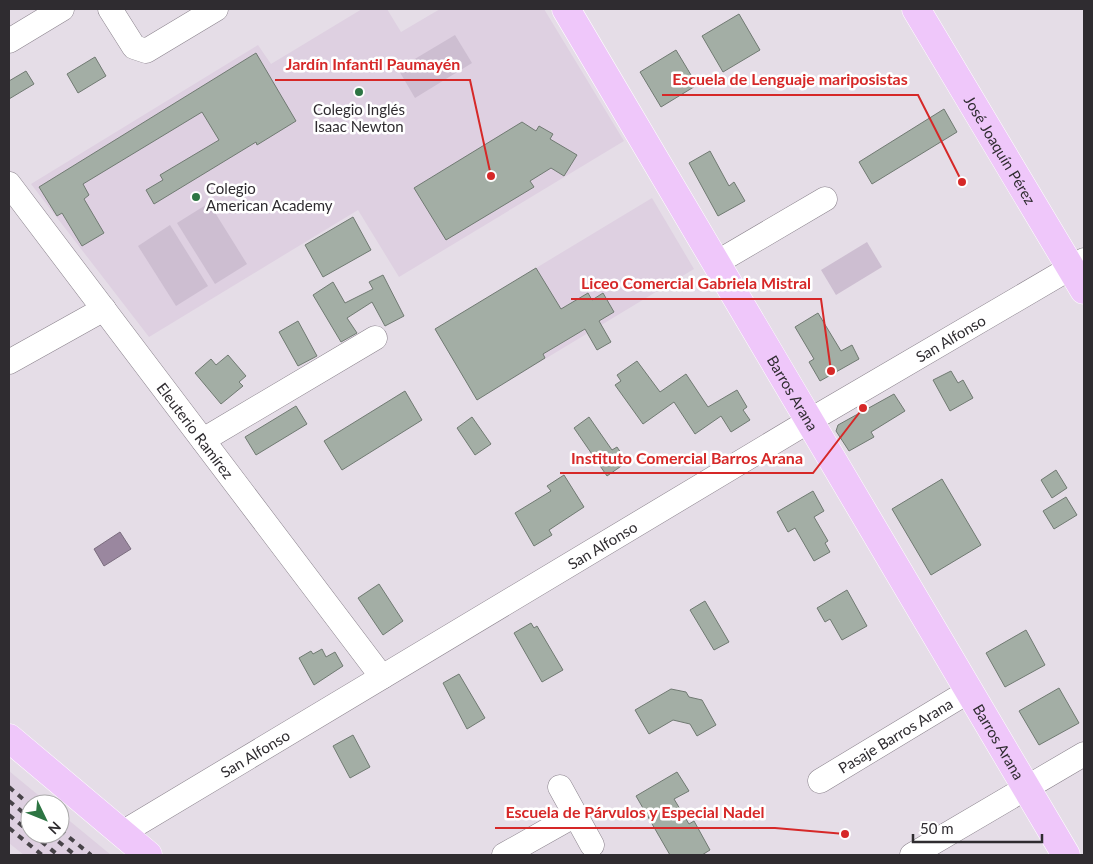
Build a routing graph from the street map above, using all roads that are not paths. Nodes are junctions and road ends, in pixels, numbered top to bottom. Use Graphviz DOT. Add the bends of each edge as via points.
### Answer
graph roads {
  1 [pos="62,9"];
  2 [pos="110,9"];
  3 [pos="216,9"];
  4 [pos="566,9"];
  5 [pos="917,9"];
  6 [pos="9,41"];
  7 [pos="9,184"];
  8 [pos="825,199"];
  9 [pos="716,263"];
  10 [pos="1080,272"];
  11 [pos="104,309"];
  12 [pos="375,338"];
  13 [pos="9,362"];
  14 [pos="809,421"];
  15 [pos="203,440"];
  16 [pos="382,677"];
  17 [pos="969,691"];
  18 [pos="9,738"];
  19 [pos="1084,754"];
  20 [pos="820,781"];
  21 [pos="560,787"];
  22 [pos="1026,788"];
  23 [pos="575,815"];
  24 [pos="122,833"];
  25 [pos="592,845"];
  26 [pos="148,855"];
  27 [pos="504,855"];
  28 [pos="912,855"];
  29 [pos="1066,855"];
  1 -- 6 [label="street"];
  2 -- 3 [label="street" via="134,47 146,51"];
  4 -- 9 [label="main road, Barros Arana"];
  5 -- 10 [label="main road, José Joaquín Pérez"];
  7 -- 11 [label="street, Eleuterio Ramírez"];
  8 -- 9 [label="street"];
  9 -- 14 [label="main road, Barros Arana"];
  10 -- 14 [label="street, San Alfonso"];
  11 -- 13 [label="street"];
  11 -- 15 [label="street, Eleuterio Ramírez"];
  12 -- 15 [label="street"];
  14 -- 16 [label="street, San Alfonso"];
  14 -- 17 [label="main road, Barros Arana"];
  15 -- 16 [label="street, Eleuterio Ramírez"];
  16 -- 24 [label="street, San Alfonso"];
  17 -- 20 [label="street, Pasaje Barros Arana"];
  17 -- 22 [label="main road, Barros Arana"];
  18 -- 24 [label="main road"];
  19 -- 22 [label="street"];
  21 -- 23 [label="street"];
  22 -- 28 [label="street"];
  22 -- 29 [label="main road, Barros Arana"];
  23 -- 25 [label="street"];
  23 -- 27 [label="street"];
  24 -- 26 [label="main road"];
}
